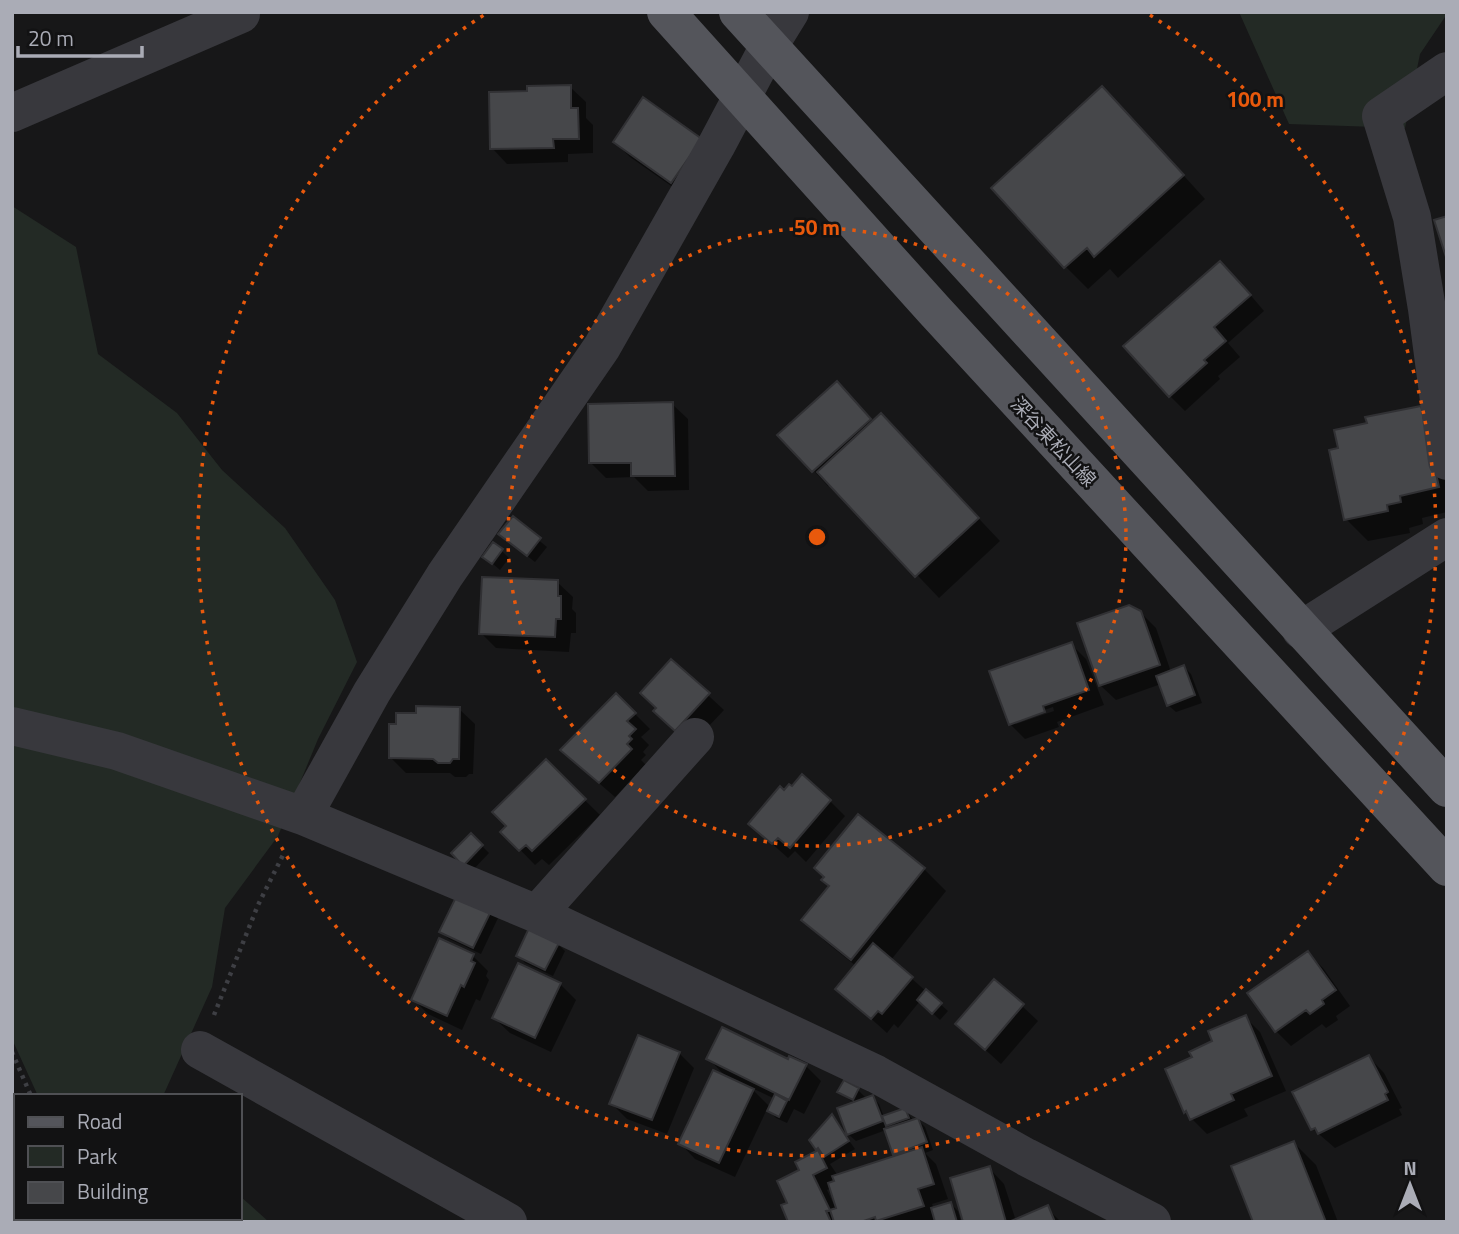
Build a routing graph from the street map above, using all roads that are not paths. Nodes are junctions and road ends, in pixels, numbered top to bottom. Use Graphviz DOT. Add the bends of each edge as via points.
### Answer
graph roads {
  1 [pos="240,12"];
  2 [pos="666,12"];
  3 [pos="737,12"];
  4 [pos="790,12"];
  5 [pos="769,46"];
  6 [pos="1447,71"];
  7 [pos="741,97"];
  8 [pos="12,113"];
  9 [pos="1437,306"];
  10 [pos="1447,461"];
  11 [pos="1447,537"];
  12 [pos="1301,630"];
  13 [pos="12,726"];
  14 [pos="695,737"];
  15 [pos="1447,788"];
  16 [pos="303,816"];
  17 [pos="1447,867"];
  18 [pos="537,914"];
  19 [pos="200,1050"];
  20 [pos="508,1222"];
  21 [pos="1152,1222"];
  1 -- 8 [label="street"];
  2 -- 7 [label="main road, 深谷東松山線"];
  3 -- 5 [label="main road"];
  4 -- 5 [label="street"];
  5 -- 7 [label="street"];
  5 -- 12 [label="main road"];
  6 -- 9 [label="street" via="1381,116"];
  7 -- 16 [label="street" via="602,347 445,575"];
  7 -- 17 [label="main road, 深谷東松山線"];
  9 -- 10 [label="street"];
  11 -- 12 [label="street"];
  12 -- 15 [label="main road"];
  13 -- 16 [label="street" via="117,751"];
  14 -- 18 [label="street"];
  16 -- 18 [label="street"];
  18 -- 21 [label="street" via="876,1074"];
  19 -- 20 [label="street"];
}
